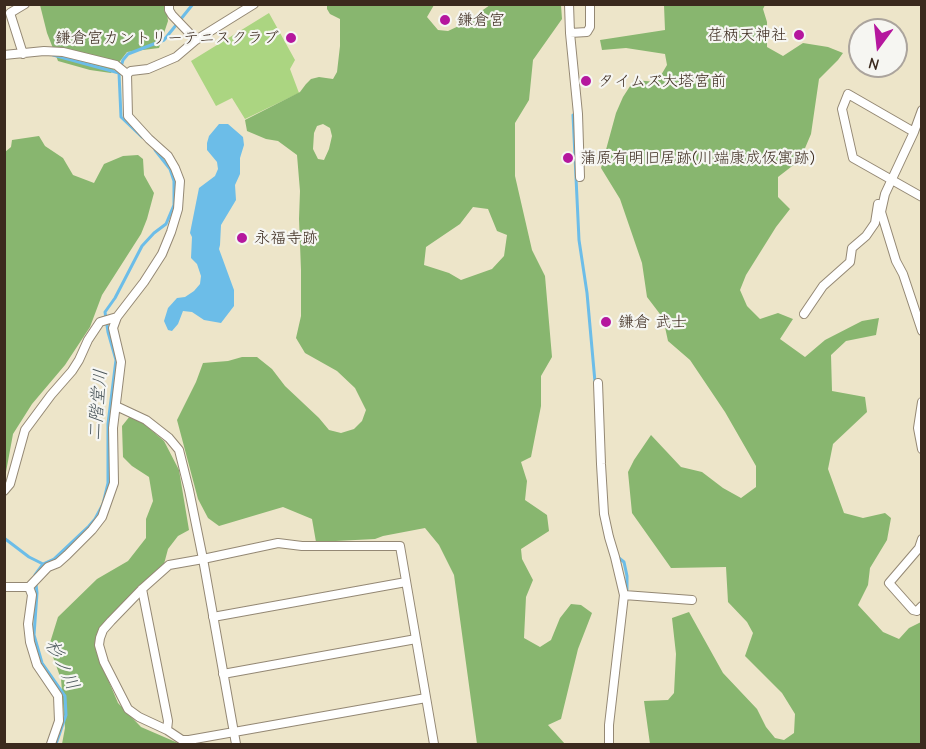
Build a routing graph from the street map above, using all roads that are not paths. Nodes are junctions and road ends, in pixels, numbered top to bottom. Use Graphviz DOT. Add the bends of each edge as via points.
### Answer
graph roads {
  1 [pos="25,4"];
  2 [pos="169,4"];
  3 [pos="254,4"];
  4 [pos="569,4"];
  5 [pos="590,4"];
  6 [pos="570,33"];
  7 [pos="196,40"];
  8 [pos="23,54"];
  9 [pos="4,55"];
  10 [pos="127,74"];
  11 [pos="921,111"];
  12 [pos="914,132"];
  13 [pos="579,177"];
  14 [pos="892,180"];
  15 [pos="885,194"];
  16 [pos="921,197"];
  17 [pos="804,314"];
  18 [pos="117,317"];
  19 [pos="921,331"];
  20 [pos="598,383"];
  21 [pos="921,402"];
  22 [pos="116,406"];
  23 [pos="920,428"];
  24 [pos="921,449"];
  25 [pos="4,491"];
  26 [pos="921,539"];
  27 [pos="203,559"];
  28 [pos="33,582"];
  29 [pos="406,582"];
  30 [pos="4,587"];
  31 [pos="142,589"];
  32 [pos="624,595"];
  33 [pos="692,600"];
  34 [pos="921,606"];
  35 [pos="213,617"];
  36 [pos="416,639"];
  37 [pos="223,674"];
  38 [pos="426,698"];
  39 [pos="167,730"];
  40 [pos="233,732"];
  41 [pos="51,744"];
  42 [pos="236,744"];
  43 [pos="434,744"];
  44 [pos="609,744"];
  1 -- 8 [label="street" via="10,13"];
  2 -- 7 [label="street" via="172,15"];
  3 -- 7 [label="street"];
  4 -- 6 [label="street"];
  5 -- 6 [label="street" via="587,32"];
  6 -- 13 [label="street"];
  7 -- 10 [label="street" via="166,62"];
  8 -- 9 [label="street"];
  8 -- 10 [label="street" via="63,52 116,65"];
  10 -- 18 [label="street" via="128,116 168,156 180,181 178,208 162,254"];
  11 -- 12 [label="street"];
  12 -- 14 [label="street"];
  12 -- 14 [label="street" via="848,94 842,109 853,158"];
  14 -- 15 [label="street"];
  14 -- 16 [label="street"];
  15 -- 17 [label="street" via="877,204 875,223 852,248 850,262 823,286"];
  15 -- 19 [label="street" via="881,212"];
  18 -- 22 [label="street" via="113,328 121,362"];
  18 -- 25 [label="street" via="100,322 72,371 25,430 10,484"];
  20 -- 32 [label="street" via="604,514"];
  21 -- 23 [label="street"];
  22 -- 27 [label="street" via="146,420 179,450"];
  22 -- 28 [label="street" via="114,483 102,517 67,555"];
  23 -- 24 [label="street"];
  26 -- 34 [label="street" via="919,548 889,583 913,610"];
  27 -- 29 [label="street" via="278,543 400,546"];
  27 -- 31 [label="street" via="169,565"];
  27 -- 35 [label="street"];
  28 -- 30 [label="street"];
  28 -- 41 [label="street" via="30,642 37,665 58,696 59,721"];
  29 -- 35 [label="street"];
  29 -- 36 [label="street"];
  31 -- 39 [label="street"];
  31 -- 39 [label="street" via="103,630 99,645 128,709"];
  32 -- 33 [label="street"];
  32 -- 44 [label="street"];
  35 -- 37 [label="street"];
  36 -- 37 [label="street"];
  36 -- 38 [label="street"];
  37 -- 40 [label="street"];
  38 -- 40 [label="street"];
  38 -- 43 [label="street"];
  39 -- 40 [label="street" via="182,740"];
  40 -- 42 [label="street"];
}
